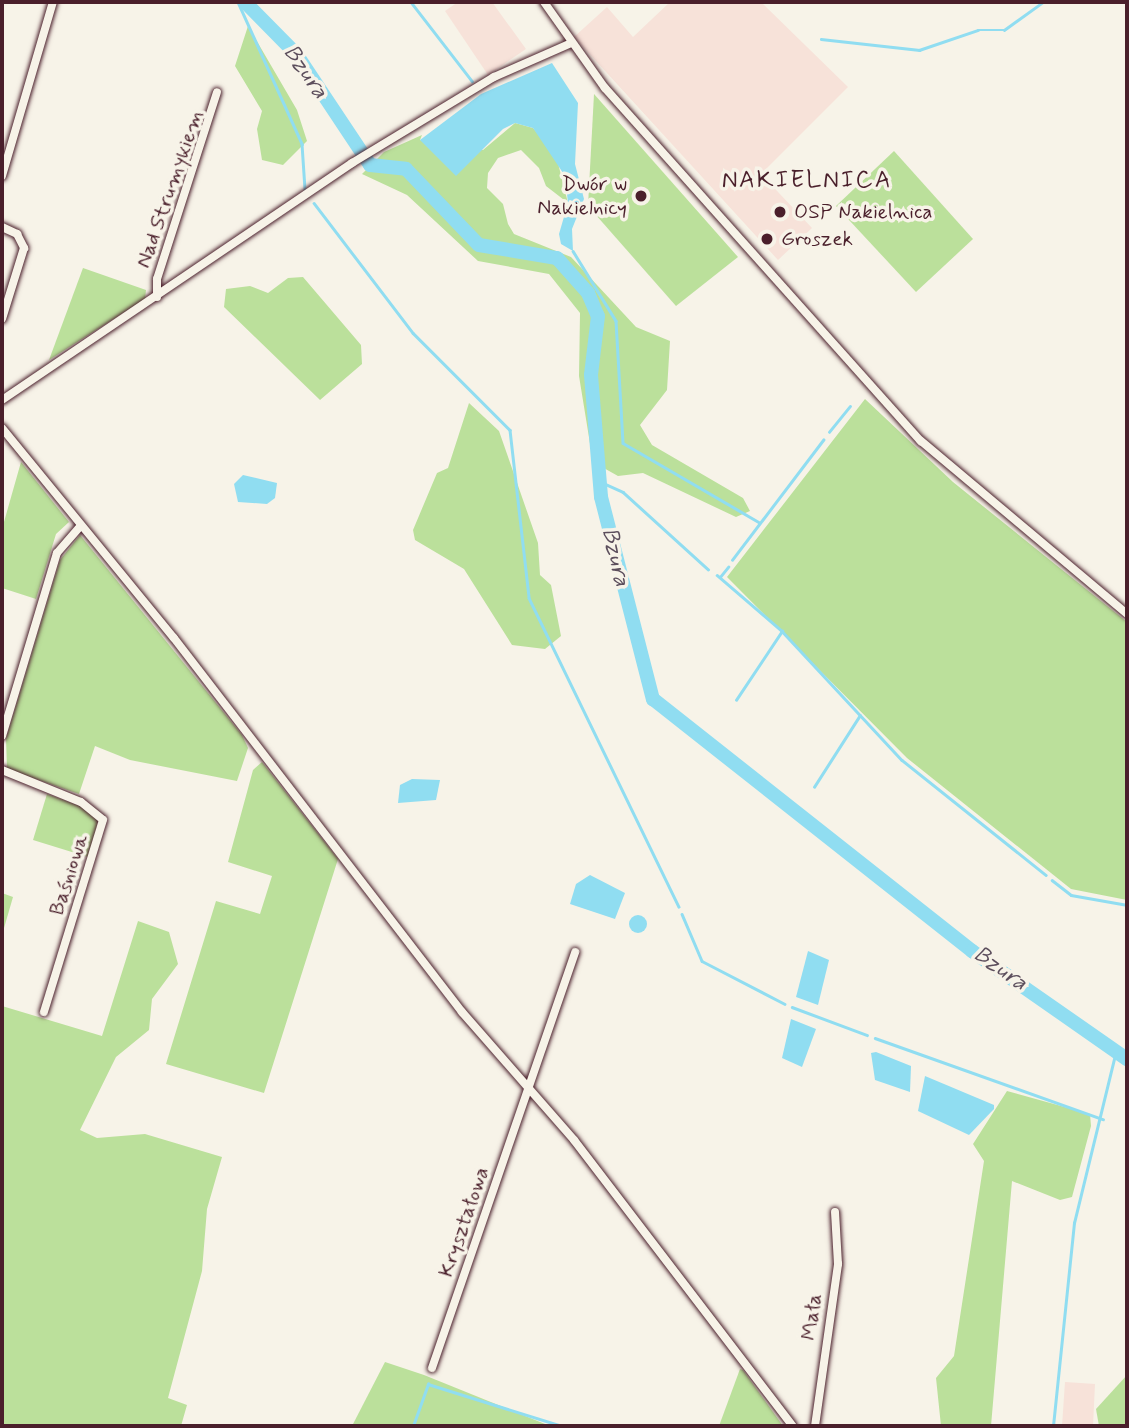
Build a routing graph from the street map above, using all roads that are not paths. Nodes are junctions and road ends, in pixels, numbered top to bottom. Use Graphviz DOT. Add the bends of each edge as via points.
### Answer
graph roads {
  1 [pos="53,2"];
  2 [pos="544,2"];
  3 [pos="569,44"];
  4 [pos="216,92"];
  5 [pos="2,176"];
  6 [pos="2,227"];
  7 [pos="157,297"];
  8 [pos="2,319"];
  9 [pos="2,400"];
  10 [pos="2,428"];
  11 [pos="80,527"];
  12 [pos="1127,614"];
  13 [pos="2,736"];
  14 [pos="2,770"];
  15 [pos="575,953"];
  16 [pos="44,1012"];
  17 [pos="528,1087"];
  18 [pos="835,1212"];
  19 [pos="432,1368"];
  20 [pos="793,1426"];
  21 [pos="815,1426"];
  1 -- 5 [label="street"];
  2 -- 3 [label="street"];
  3 -- 7 [label="street" via="494,77 352,163"];
  3 -- 12 [label="street" via="921,441"];
  4 -- 7 [label="street, Nad Strumykiem" via="157,279"];
  6 -- 8 [label="street" via="17,234 24,248"];
  7 -- 9 [label="street"];
  10 -- 11 [label="street"];
  11 -- 13 [label="street" via="57,553"];
  11 -- 17 [label="street" via="174,638 462,1012"];
  14 -- 16 [label="street, Baśniowa" via="81,802 103,820"];
  15 -- 17 [label="street, Kryształowa"];
  17 -- 19 [label="street, Kryształowa"];
  17 -- 20 [label="street"];
  18 -- 21 [label="street, Mała" via="838,1264"];
}
